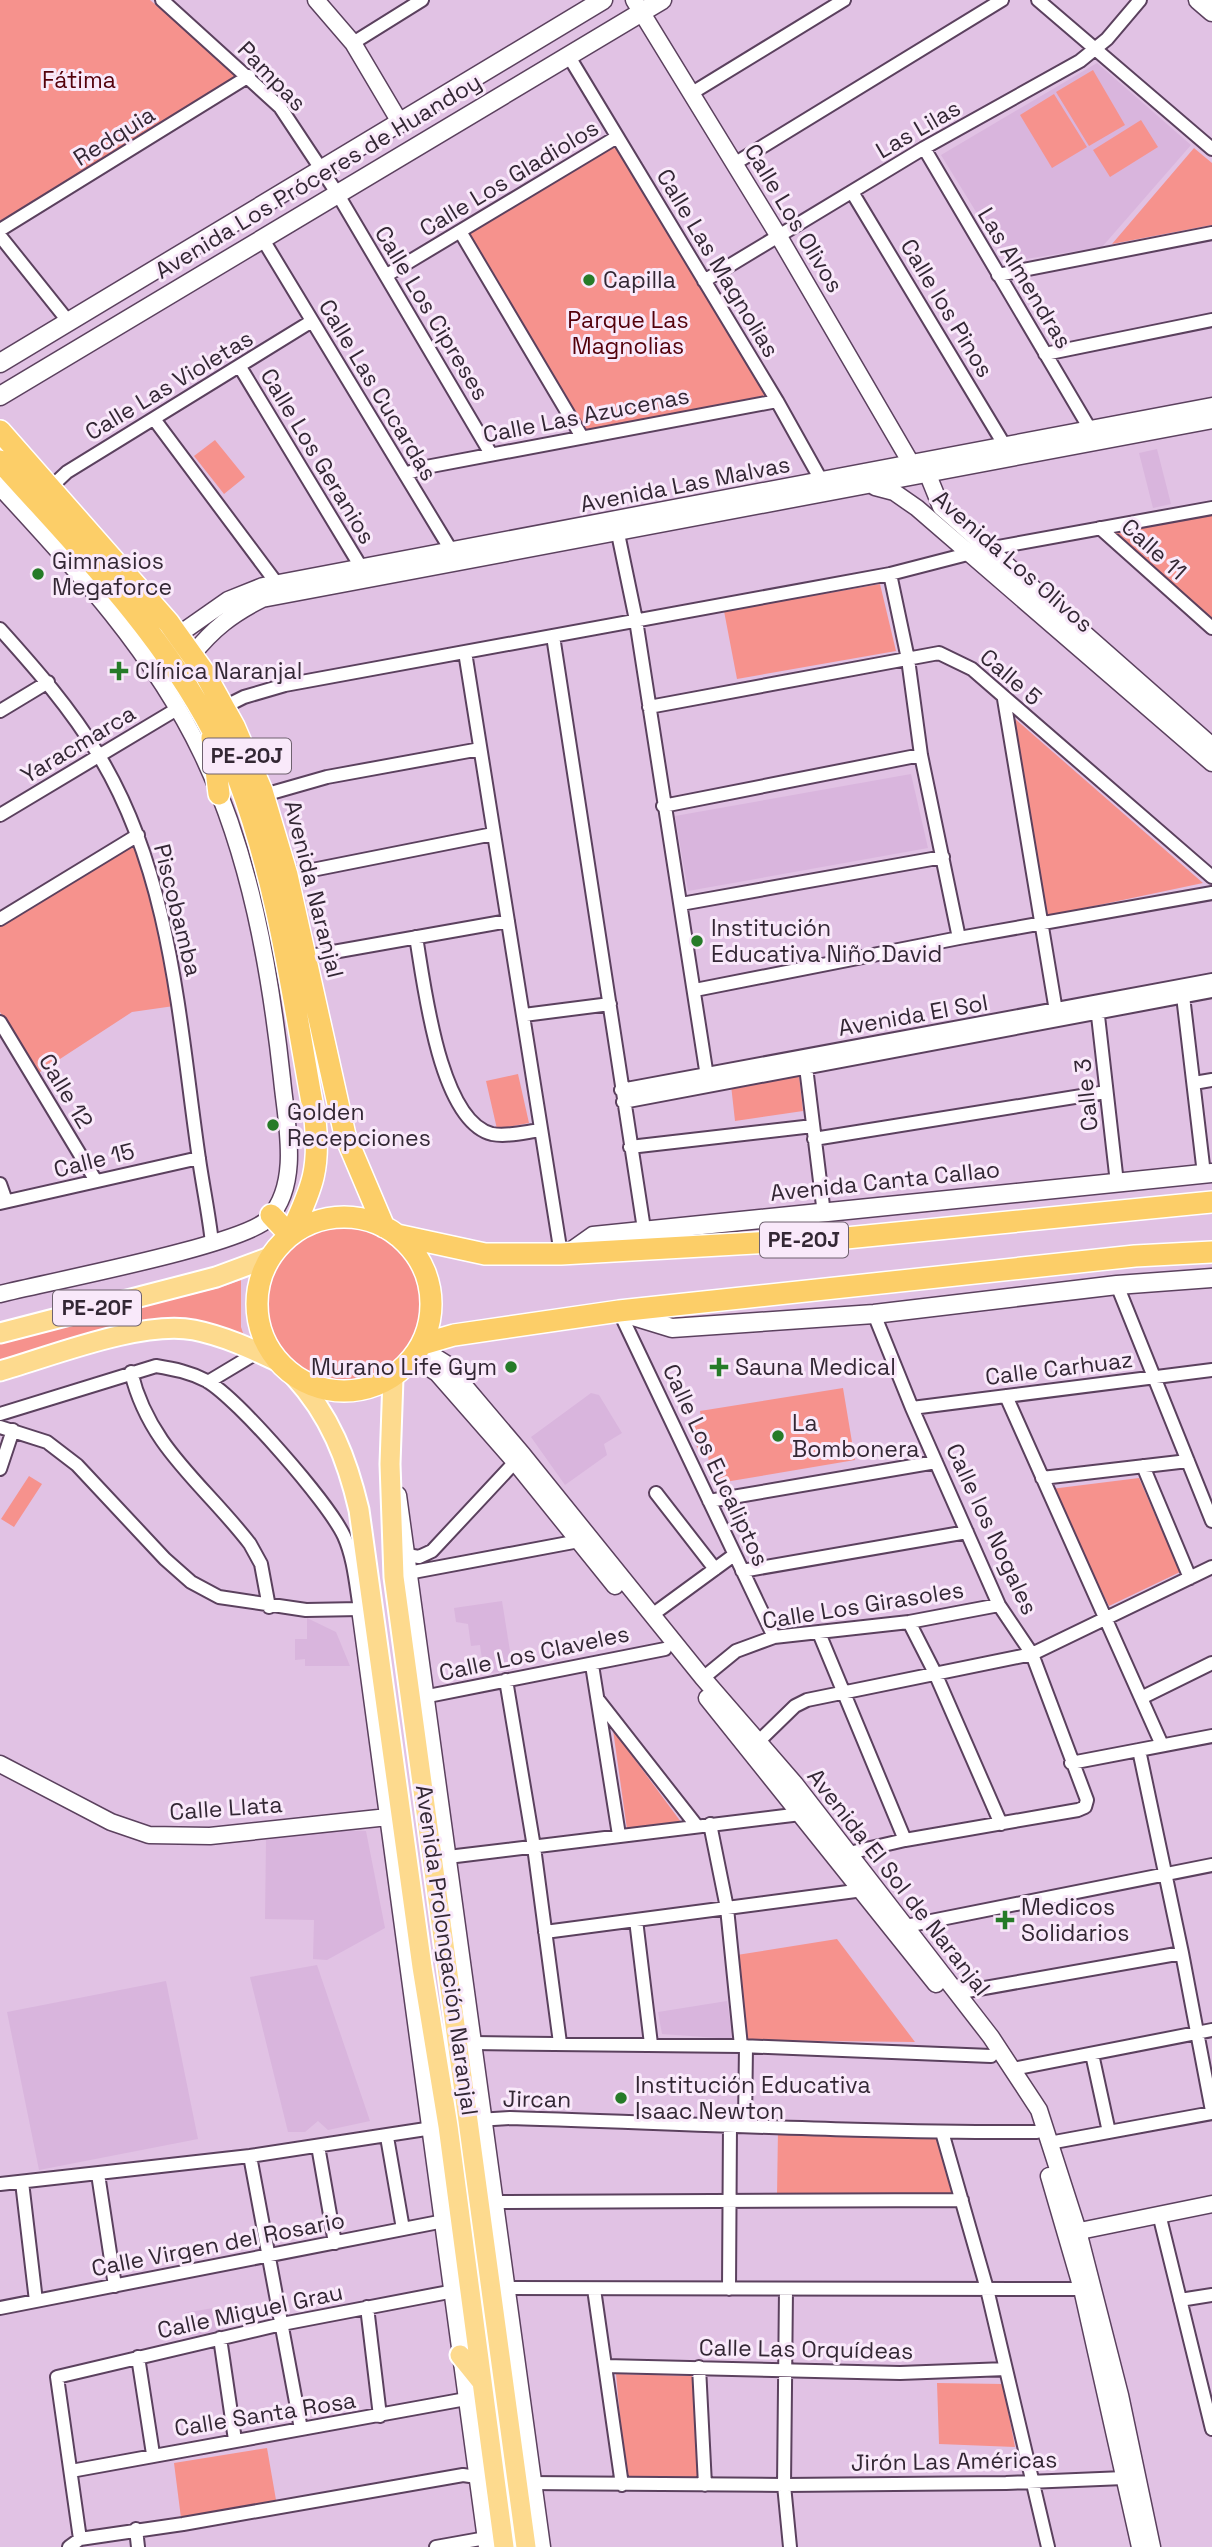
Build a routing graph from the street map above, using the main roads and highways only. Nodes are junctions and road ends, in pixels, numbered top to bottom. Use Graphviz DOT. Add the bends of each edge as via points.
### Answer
graph roads {
  1 [pos="603,0"];
  2 [pos="662,0"];
  3 [pos="1198,0"];
  4 [pos="638,6"];
  5 [pos="1212,12"];
  6 [pos="0,363"];
  7 [pos="0,396"];
  8 [pos="0,431"];
  9 [pos="0,461"];
  10 [pos="211,726"];
  11 [pos="219,794"];
  12 [pos="1208,1174"];
  13 [pos="1212,1202"];
  14 [pos="271,1215"];
  15 [pos="391,1231"];
  16 [pos="290,1232"];
  17 [pos="1212,1252"];
  18 [pos="565,1254"];
  19 [pos="270,1256"];
  20 [pos="1212,1278"];
  21 [pos="619,1311"];
  22 [pos="0,1333"];
  23 [pos="419,1350"];
  24 [pos="286,1369"];
  25 [pos="0,1371"];
  26 [pos="393,1378"];
  27 [pos="422,1967"];
  28 [pos="449,1974"];
  29 [pos="410,1988"];
  30 [pos="466,1992"];
  31 [pos="513,2326"];
  32 [pos="500,2343"];
  33 [pos="460,2355"];
  34 [pos="481,2381"];
  35 [pos="504,2547"];
  36 [pos="526,2547"];
  1 -- 6 [label="main road, Avenida Los Próceres de Huandoy"];
  2 -- 4 [label="main road, Avenida Los Próceres de Huandoy"];
  3 -- 5 [label="main road"];
  4 -- 7 [label="main road, Avenida Los Próceres de Huandoy" via="568,55"];
  8 -- 15 [label="highway, Avenida Naranjal / PE-20J" via="178,635 224,707 264,795 287,875 345,1135"];
  9 -- 10 [label="highway, Avenida Naranjal / PE-20J" via="127,603 193,692"];
  10 -- 11 [label="highway"];
  10 -- 16 [label="highway, Avenida Naranjal / PE-20J" via="237,776 258,840 315,1119 318,1157 314,1179"];
  12 -- 18 [label="main road, Avenida Canta Callao" via="593,1236"];
  13 -- 18 [label="highway, PE-20J" via="846,1238"];
  14 -- 16 [label="highway"];
  15 -- 16 [label="highway, PE-20F" via="356,1219 328,1218"];
  15 -- 18 [label="highway, PE-20J" via="485,1254"];
  15 -- 23 [label="highway" via="420,1263 432,1297 430,1321"];
  16 -- 19 [label="highway, PE-20F"];
  17 -- 21 [label="highway, PE-20J" via="1135,1255"];
  19 -- 22 [label="main road, PE-20F" via="216,1277"];
  19 -- 24 [label="highway, PE-20F" via="257,1300 263,1333"];
  20 -- 21 [label="main road" via="874,1314 672,1328"];
  21 -- 23 [label="highway, PE-20J" via="454,1335"];
  23 -- 26 [label="highway, PE-20F"];
  24 -- 25 [label="main road, PE-20F" via="258,1352 192,1330 162,1328"];
  24 -- 26 [label="highway, PE-20F" via="317,1387 343,1392"];
  24 -- 27 [label="main road, Avenida Prolongación Naranjal" via="327,1418 349,1468 359,1510"];
  26 -- 28 [label="main road, Avenida Prolongación Naranjal" via="394,1577 418,1698"];
  27 -- 29 [label="main road"];
  27 -- 34 [label="main road, Avenida Prolongación Naranjal" via="438,2127"];
  28 -- 30 [label="main road"];
  28 -- 32 [label="main road, Avenida Prolongación Naranjal" via="477,2120"];
  31 -- 32 [label="main road"];
  32 -- 36 [label="main road, Avenida Prolongación Naranjal" via="526,2483"];
  33 -- 34 [label="main road"];
  34 -- 35 [label="main road, Avenida Prolongación Naranjal" via="486,2479"];
}
